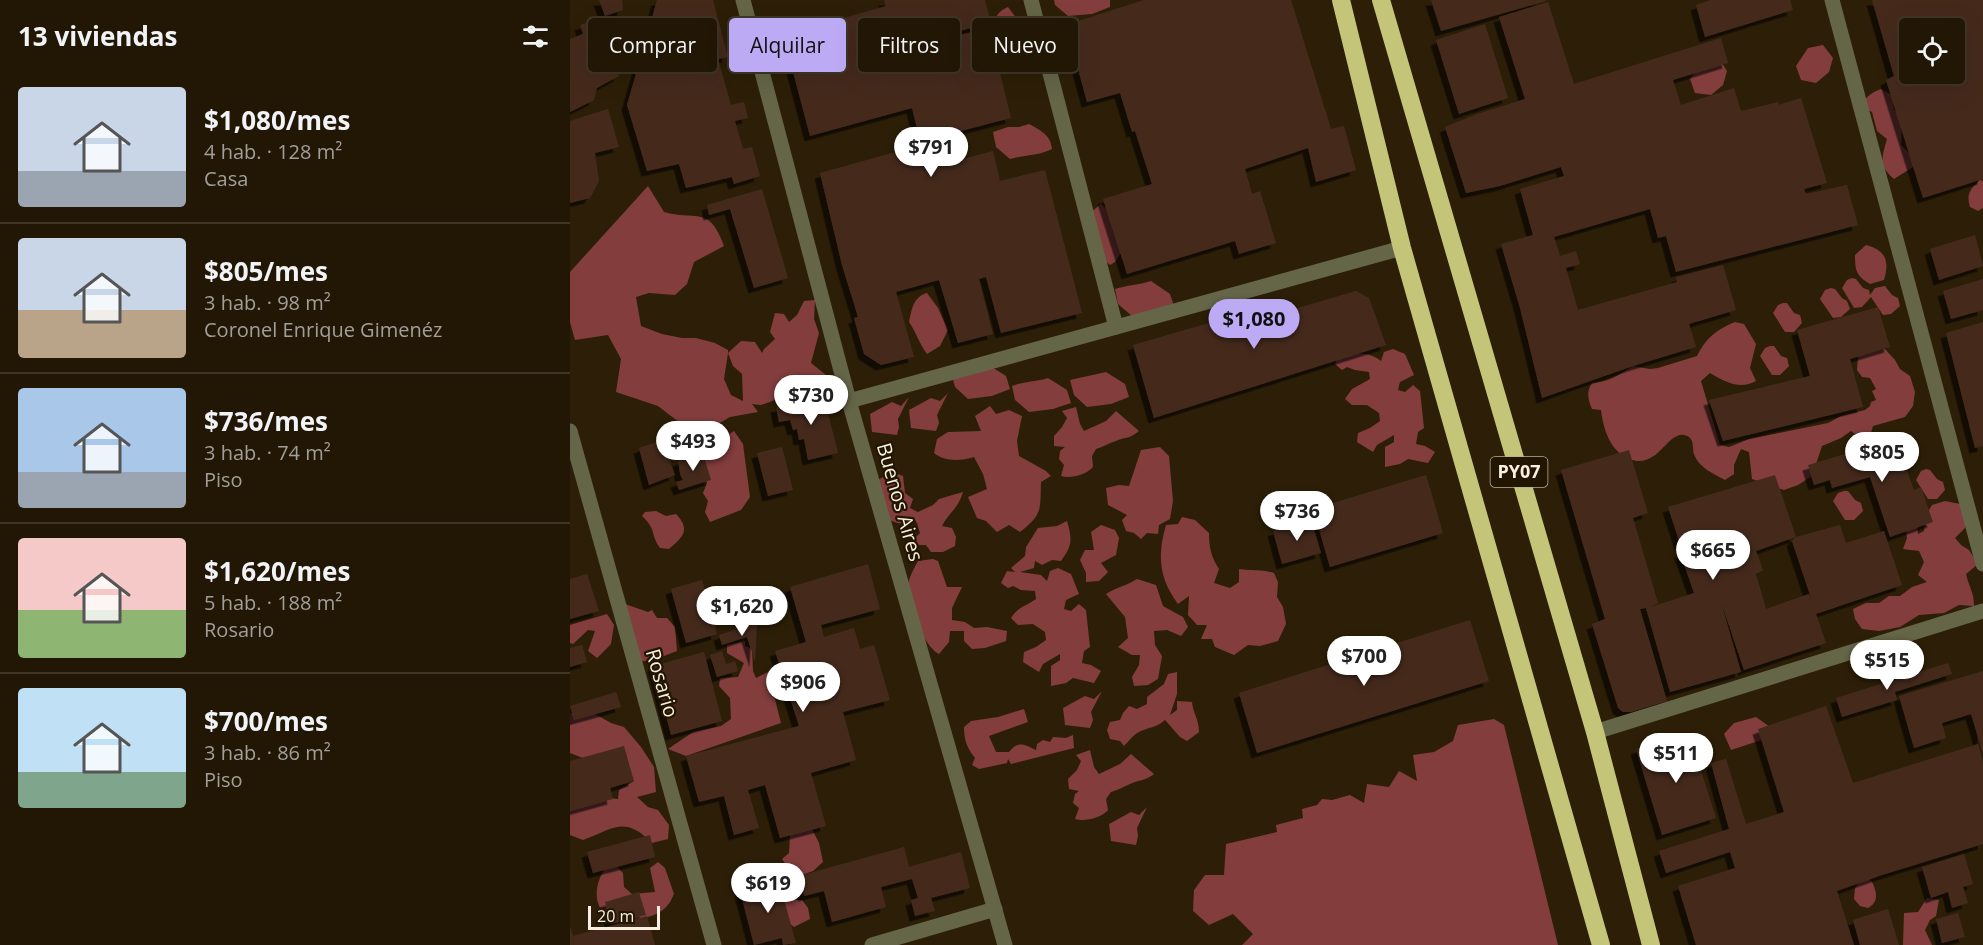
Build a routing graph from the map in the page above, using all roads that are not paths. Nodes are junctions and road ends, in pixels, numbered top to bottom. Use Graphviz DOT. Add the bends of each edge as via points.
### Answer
graph roads {
  1 [pos="743,0"];
  2 [pos="1031,0"];
  3 [pos="1341,0"];
  4 [pos="1381,0"];
  5 [pos="1832,0"];
  6 [pos="1402,248"];
  7 [pos="1116,327"];
  8 [pos="849,401"];
  9 [pos="570,431"];
  10 [pos="1983,564"];
  11 [pos="1983,611"];
  12 [pos="1595,732"];
  13 [pos="994,909"];
  14 [pos="714,945"];
  15 [pos="872,945"];
  16 [pos="1005,945"];
  17 [pos="1601,945"];
  18 [pos="1651,945"];
  1 -- 8 [label="street, Buenos Aires"];
  2 -- 7 [label="street"];
  3 -- 6 [label="highway, PY07"];
  4 -- 12 [label="highway, PY07"];
  5 -- 10 [label="street"];
  6 -- 7 [label="street"];
  6 -- 17 [label="highway, PY07"];
  7 -- 8 [label="street"];
  8 -- 13 [label="street, Buenos Aires"];
  9 -- 14 [label="street, Rosario"];
  11 -- 12 [label="street"];
  12 -- 18 [label="highway, PY07"];
  13 -- 15 [label="street"];
  13 -- 16 [label="street, Buenos Aires"];
}
